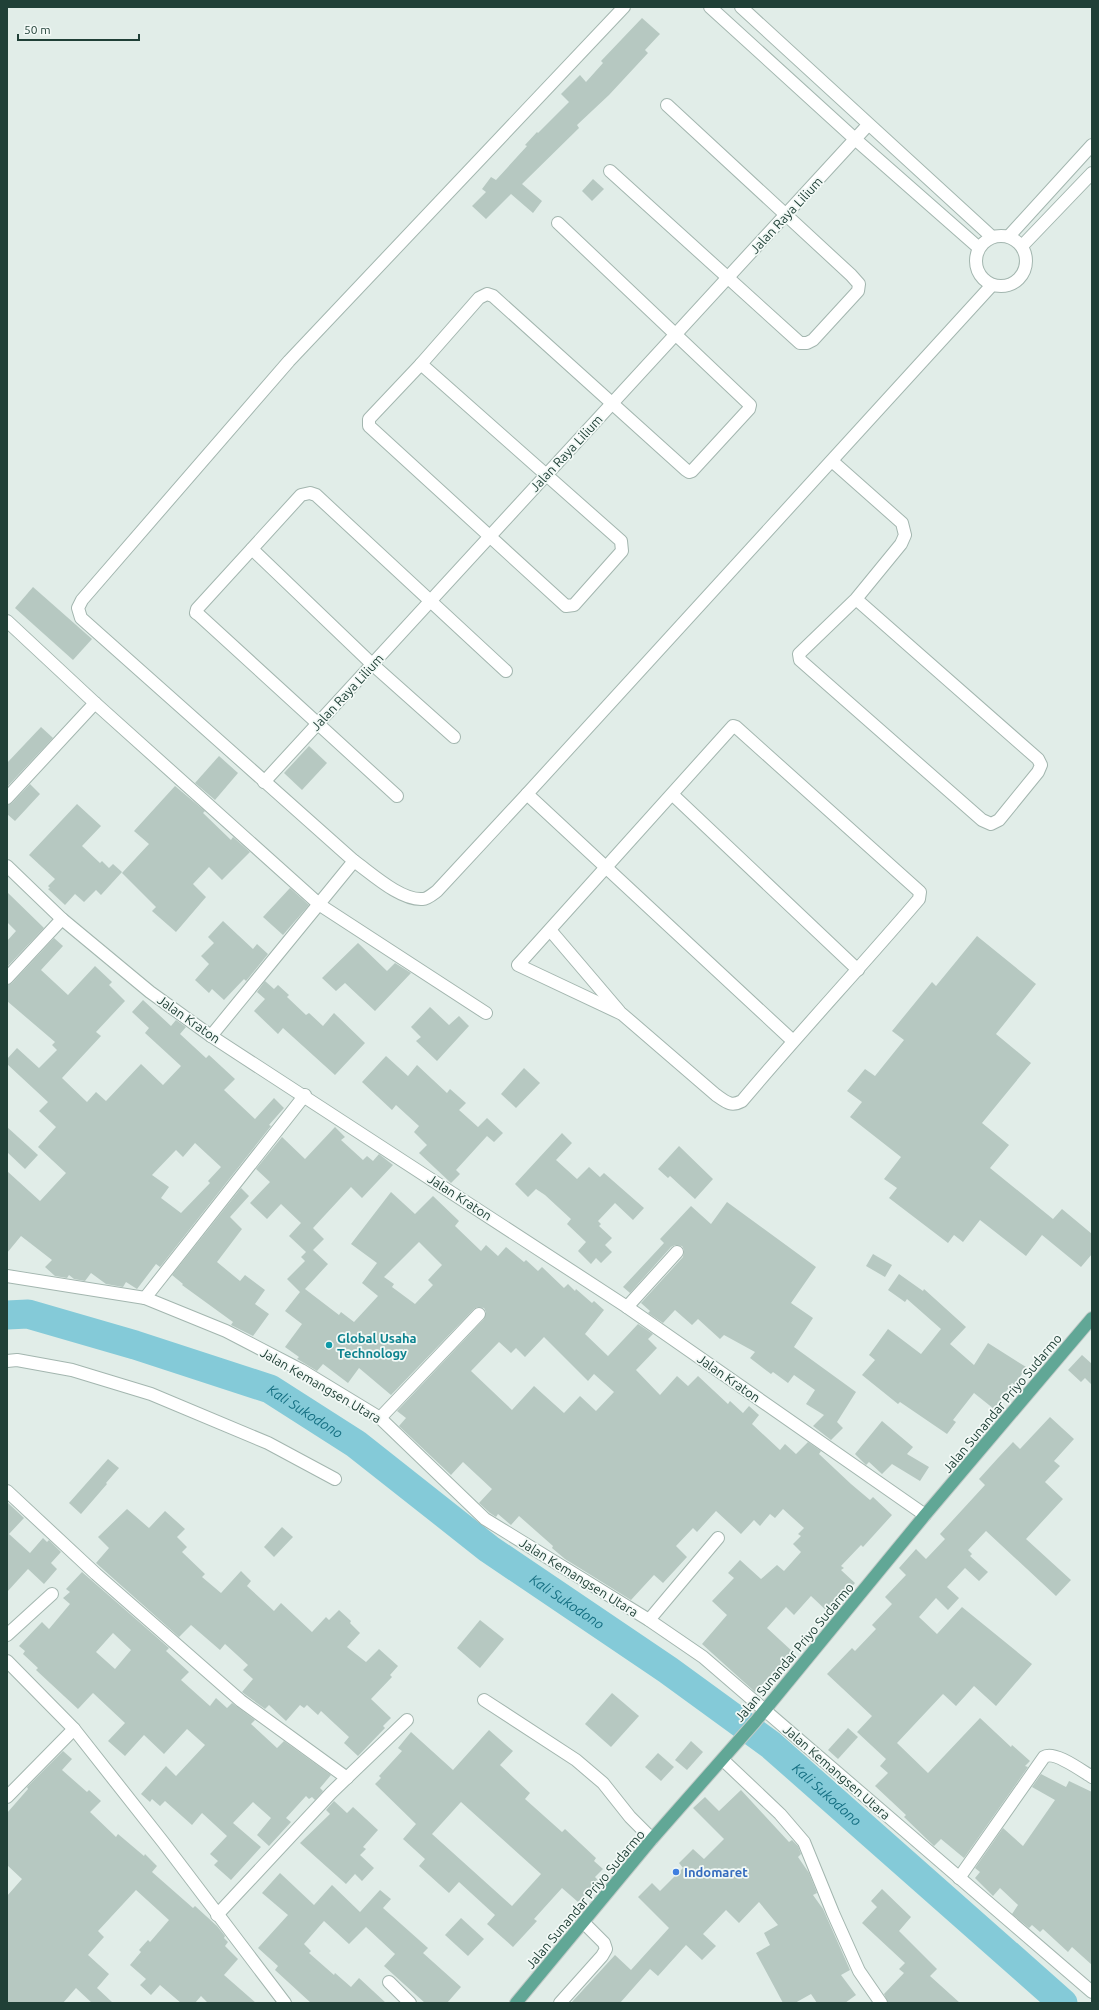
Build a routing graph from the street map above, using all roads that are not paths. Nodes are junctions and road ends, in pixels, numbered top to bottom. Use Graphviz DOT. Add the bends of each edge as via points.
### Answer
graph roads {
  1 [pos="624,7"];
  2 [pos="710,7"];
  3 [pos="745,11"];
  4 [pos="736,30"];
  5 [pos="667,105"];
  6 [pos="868,125"];
  7 [pos="855,140"];
  8 [pos="1092,145"];
  9 [pos="610,171"];
  10 [pos="1092,173"];
  11 [pos="785,215"];
  12 [pos="558,223"];
  13 [pos="1009,236"];
  14 [pos="992,237"];
  15 [pos="1022,246"];
  16 [pos="979,248"];
  17 [pos="728,278"];
  18 [pos="992,285"];
  19 [pos="676,334"];
  20 [pos="421,364"];
  21 [pos="613,403"];
  22 [pos="832,461"];
  23 [pos="547,474"];
  24 [pos="489,537"];
  25 [pos="252,549"];
  26 [pos="856,599"];
  27 [pos="430,601"];
  28 [pos="7,621"];
  29 [pos="372,664"];
  30 [pos="506,671"];
  31 [pos="95,703"];
  32 [pos="318,723"];
  33 [pos="454,737"];
  34 [pos="264,782"];
  35 [pos="528,794"];
  36 [pos="673,795"];
  37 [pos="397,796"];
  38 [pos="7,798"];
  39 [pos="354,861"];
  40 [pos="606,865"];
  41 [pos="7,866"];
  42 [pos="320,904"];
  43 [pos="62,919"];
  44 [pos="550,930"];
  45 [pos="858,970"];
  46 [pos="7,978"];
  47 [pos="486,1013"];
  48 [pos="622,1014"];
  49 [pos="211,1036"];
  50 [pos="793,1041"];
  51 [pos="305,1095"];
  52 [pos="677,1252"];
  53 [pos="7,1276"];
  54 [pos="145,1298"];
  55 [pos="627,1307"];
  56 [pos="479,1314"];
  57 [pos="1092,1318"];
  58 [pos="7,1361"];
  59 [pos="380,1418"];
  60 [pos="335,1479"];
  61 [pos="7,1491"];
  62 [pos="925,1515"];
  63 [pos="718,1538"];
  64 [pos="52,1594"];
  65 [pos="648,1620"];
  66 [pos="7,1635"];
  67 [pos="7,1661"];
  68 [pos="484,1700"];
  69 [pos="764,1710"];
  70 [pos="407,1720"];
  71 [pos="74,1729"];
  72 [pos="726,1756"];
  73 [pos="1092,1777"];
  74 [pos="347,1778"];
  75 [pos="7,1797"];
  76 [pos="652,1839"];
  77 [pos="959,1878"];
  78 [pos="217,1915"];
  79 [pos="584,1923"];
  80 [pos="390,1982"];
  81 [pos="1092,1992"];
  82 [pos="285,2003"];
  83 [pos="410,2003"];
  84 [pos="516,2003"];
  85 [pos="560,2003"];
  86 [pos="881,2003"];
  1 -- 34 [label="street" via="289,361 80,602 78,608 81,618"];
  2 -- 4 [label="street"];
  3 -- 4 [label="street"];
  3 -- 6 [label="street"];
  4 -- 7 [label="street"];
  5 -- 11 [label="street"];
  6 -- 7 [label="street, Jalan Raya Lilium"];
  6 -- 14 [label="street"];
  7 -- 11 [label="street, Jalan Raya Lilium"];
  7 -- 16 [label="street"];
  8 -- 13 [label="street"];
  9 -- 17 [label="street"];
  10 -- 15 [label="street"];
  11 -- 17 [label="street, Jalan Raya Lilium"];
  11 -- 17 [label="street" via="859,284 858,291 813,340 800,343"];
  12 -- 19 [label="street"];
  13 -- 14 [label="street"];
  13 -- 15 [label="street"];
  14 -- 16 [label="street" via="984,241"];
  15 -- 18 [label="street" via="1027,265 1021,277 1005,286"];
  16 -- 18 [label="street" via="977,269 980,276"];
  17 -- 19 [label="street, Jalan Raya Lilium"];
  18 -- 22 [label="street"];
  19 -- 21 [label="street, Jalan Raya Lilium"];
  19 -- 21 [label="street" via="750,405 692,471 686,470"];
  20 -- 21 [label="street" via="479,298 488,294"];
  20 -- 23 [label="street"];
  20 -- 24 [label="street" via="369,419 369,426"];
  21 -- 23 [label="street, Jalan Raya Lilium"];
  22 -- 26 [label="street" via="902,523 905,535 901,544"];
  22 -- 35 [label="street"];
  23 -- 24 [label="street, Jalan Raya Lilium"];
  23 -- 24 [label="street" via="623,545 622,551 574,605 566,606"];
  24 -- 27 [label="street, Jalan Raya Lilium"];
  25 -- 27 [label="street" via="302,495 310,493 316,495"];
  25 -- 29 [label="street"];
  25 -- 32 [label="street" via="196,613"];
  26 -- 26 [label="street" via="1038,759 1041,765 1038,772 999,820 991,824 982,820 800,660 799,654"];
  27 -- 29 [label="street, Jalan Raya Lilium"];
  27 -- 30 [label="street"];
  28 -- 31 [label="street"];
  29 -- 32 [label="street, Jalan Raya Lilium"];
  29 -- 33 [label="street"];
  31 -- 38 [label="street"];
  31 -- 42 [label="street"];
  32 -- 34 [label="street, Jalan Raya Lilium"];
  32 -- 37 [label="street"];
  34 -- 39 [label="street"];
  35 -- 39 [label="street" via="437,891 424,899 407,897"];
  35 -- 40 [label="street"];
  36 -- 40 [label="street"];
  36 -- 45 [label="street"];
  36 -- 45 [label="street" via="730,728 736,727 912,884 920,892 919,899"];
  39 -- 42 [label="street"];
  40 -- 44 [label="street"];
  40 -- 50 [label="street"];
  41 -- 43 [label="street, Jalan Kraton"];
  42 -- 47 [label="street"];
  42 -- 49 [label="street"];
  43 -- 46 [label="street"];
  43 -- 49 [label="street, Jalan Kraton" via="150,992"];
  44 -- 48 [label="street"];
  44 -- 48 [label="street" via="519,966"];
  45 -- 50 [label="street"];
  48 -- 50 [label="street" via="734,1105 742,1101"];
  49 -- 51 [label="street, Jalan Kraton"];
  51 -- 54 [label="street"];
  51 -- 55 [label="street, Jalan Kraton"];
  52 -- 55 [label="street"];
  53 -- 54 [label="street, Jalan Kemangsen Utara"];
  54 -- 59 [label="street, Jalan Kemangsen Utara" via="226,1332 301,1370"];
  55 -- 62 [label="street, Jalan Kraton"];
  56 -- 59 [label="street"];
  57 -- 62 [label="main road, Jalan Sunandar Priyo Sudarmo"];
  58 -- 60 [label="street" via="17,1360 72,1370 151,1394 268,1442"];
  59 -- 65 [label="street, Jalan Kemangsen Utara" via="485,1519"];
  61 -- 74 [label="street" via="96,1574 241,1701"];
  62 -- 69 [label="main road, Jalan Sunandar Priyo Sudarmo"];
  63 -- 65 [label="street"];
  64 -- 66 [label="street"];
  65 -- 69 [label="street, Jalan Kemangsen Utara" via="703,1657"];
  67 -- 71 [label="street"];
  68 -- 76 [label="street" via="576,1760 603,1783 630,1817"];
  69 -- 72 [label="main road, Jalan Sunandar Priyo Sudarmo"];
  69 -- 77 [label="street, Jalan Kemangsen Utara" via="812,1748"];
  70 -- 74 [label="street"];
  71 -- 75 [label="street"];
  71 -- 78 [label="street"];
  72 -- 76 [label="main road, Jalan Sunandar Priyo Sudarmo"];
  72 -- 86 [label="street" via="804,1842 859,1971"];
  73 -- 77 [label="street" via="1060,1758 1044,1756"];
  74 -- 78 [label="street"];
  76 -- 79 [label="main road, Jalan Sunandar Priyo Sudarmo"];
  77 -- 81 [label="street, Jalan Kemangsen Utara"];
  78 -- 82 [label="street"];
  79 -- 84 [label="main road, Jalan Sunandar Priyo Sudarmo"];
  79 -- 85 [label="street" via="604,1943 606,1949"];
  80 -- 83 [label="street"];
}
